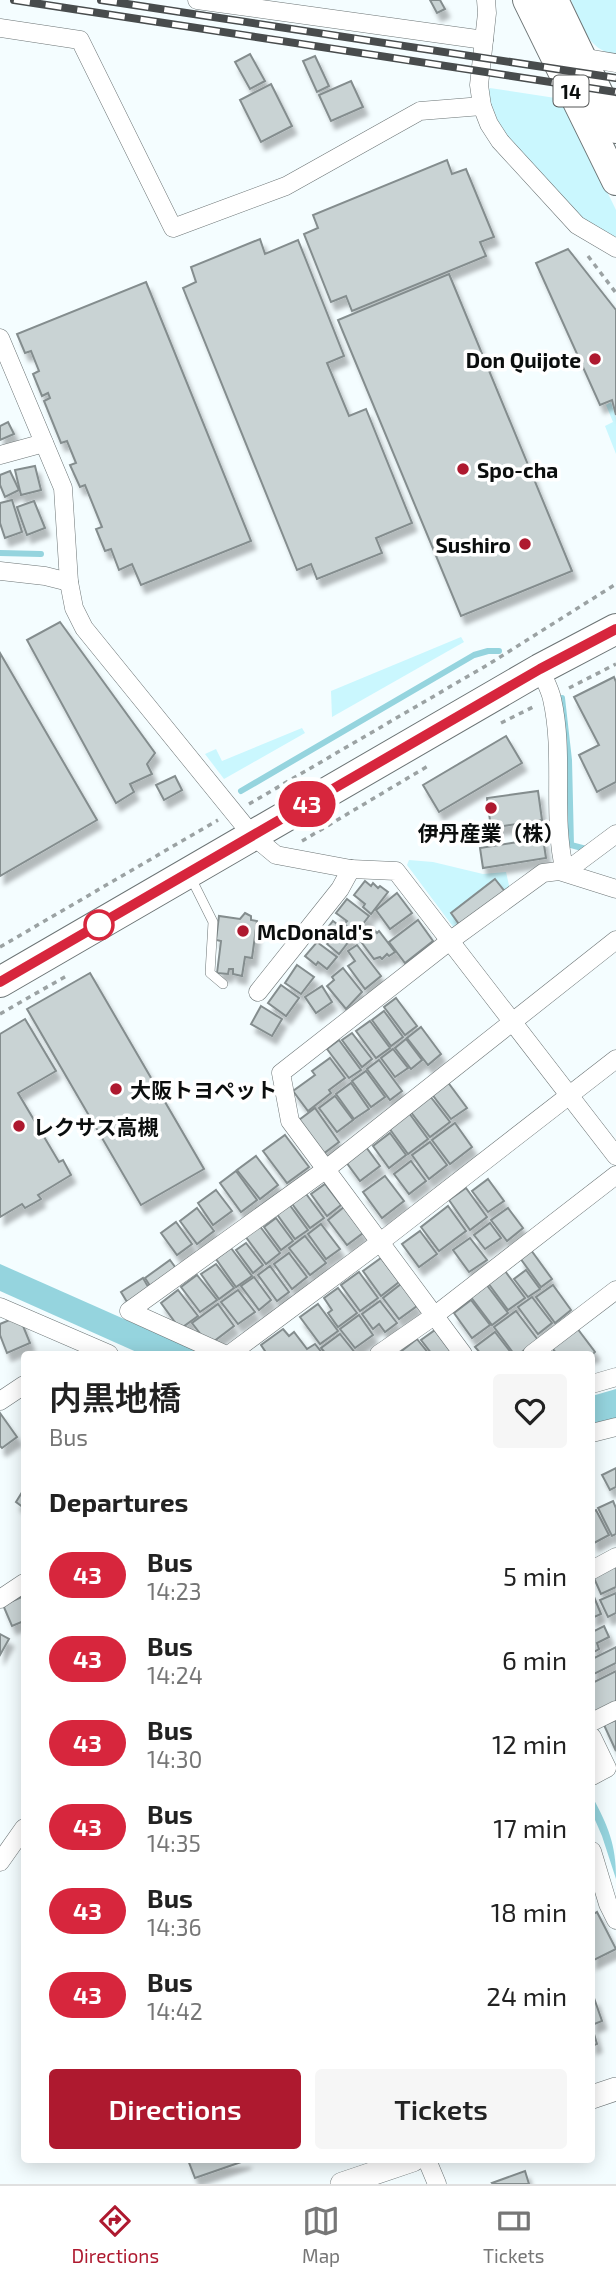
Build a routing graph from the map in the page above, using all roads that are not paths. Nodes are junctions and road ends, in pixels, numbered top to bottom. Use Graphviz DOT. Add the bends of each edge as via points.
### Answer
graph roads {
  1 [pos="197,0"];
  2 [pos="486,0"];
  3 [pos="527,0"];
  4 [pos="554,0"];
  5 [pos="0,28"];
  6 [pos="484,40"];
  7 [pos="580,57"];
  8 [pos="616,63"];
  9 [pos="482,106"];
  10 [pos="616,129"];
  11 [pos="616,181"];
  12 [pos="616,248"];
  13 [pos="0,338"];
  14 [pos="44,443"];
  15 [pos="0,455"];
  16 [pos="0,571"];
  17 [pos="69,582"];
  18 [pos="616,629"];
  19 [pos="540,669"];
  20 [pos="616,834"];
  21 [pos="253,835"];
  22 [pos="351,869"];
  23 [pos="188,873"];
  24 [pos="565,873"];
  25 [pos="616,889"];
  26 [pos="451,940"];
  27 [pos="616,940"];
  28 [pos="0,982"];
  29 [pos="223,984"];
  30 [pos="258,992"];
  31 [pos="513,1020"];
  32 [pos="616,1059"];
  33 [pos="570,1094"];
  34 [pos="616,1156"];
  35 [pos="325,1170"];
  36 [pos="616,1175"];
  37 [pos="379,1243"];
  38 [pos="616,1290"];
  39 [pos="0,1307"];
  40 [pos="434,1316"];
  41 [pos="81,1350"];
  42 [pos="218,1351"];
  43 [pos="234,1351"];
  44 [pos="383,1351"];
  45 [pos="461,1351"];
  46 [pos="535,1351"];
  47 [pos="616,1377"];
  48 [pos="595,1383"];
  49 [pos="21,1387"];
  50 [pos="0,1401"];
  51 [pos="616,1427"];
  52 [pos="595,1432"];
  53 [pos="616,1557"];
  54 [pos="595,1568"];
  55 [pos="21,1585"];
  56 [pos="0,1599"];
  57 [pos="616,1710"];
  58 [pos="595,1720"];
  59 [pos="595,1743"];
  60 [pos="595,1774"];
  61 [pos="21,1832"];
  62 [pos="595,1861"];
  63 [pos="0,1862"];
  64 [pos="616,1920"];
  65 [pos="616,2089"];
  66 [pos="595,2096"];
  67 [pos="404,2163"];
  68 [pos="428,2163"];
  69 [pos="342,2184"];
  70 [pos="437,2184"];
  1 -- 6 [label="street"];
  2 -- 6 [label="street"];
  3 -- 11 [label="main road, 14"];
  4 -- 7 [label="main road, 14"];
  5 -- 9 [label="street" via="80,40 173,228 286,186 420,111"];
  6 -- 9 [label="street" via="479,85"];
  7 -- 8 [label="street"];
  7 -- 10 [label="main road, 14"];
  9 -- 12 [label="street" via="500,141 577,225"];
  13 -- 14 [label="street"];
  14 -- 15 [label="street"];
  14 -- 17 [label="street" via="64,488"];
  16 -- 17 [label="street"];
  17 -- 21 [label="street" via="74,608 85,628"];
  18 -- 19 [label="highway"];
  19 -- 21 [label="highway"];
  19 -- 24 [label="street" via="552,697 559,760 559,851"];
  20 -- 24 [label="street"];
  21 -- 22 [label="street" via="276,855"];
  21 -- 23 [label="highway"];
  22 -- 26 [label="street" via="396,871"];
  22 -- 30 [label="street"];
  23 -- 28 [label="highway"];
  23 -- 29 [label="lane" via="214,922 210,973"];
  24 -- 25 [label="street"];
  24 -- 26 [label="street" via="544,873"];
  26 -- 31 [label="street"];
  26 -- 35 [label="street" via="281,1073 290,1121"];
  27 -- 31 [label="street"];
  31 -- 33 [label="street"];
  31 -- 35 [label="street"];
  32 -- 33 [label="street"];
  33 -- 34 [label="street"];
  33 -- 37 [label="street"];
  35 -- 37 [label="street"];
  35 -- 42 [label="street" via="129,1311"];
  36 -- 40 [label="street"];
  37 -- 40 [label="street"];
  37 -- 43 [label="street"];
  38 -- 46 [label="street"];
  39 -- 41 [label="street"];
  40 -- 44 [label="street"];
  40 -- 45 [label="street"];
  47 -- 48 [label="street"];
  49 -- 50 [label="street"];
  51 -- 52 [label="street"];
  53 -- 54 [label="street"];
  55 -- 56 [label="street"];
  57 -- 58 [label="street"];
  59 -- 60 [label="street" via="607,1768"];
  61 -- 63 [label="street"];
  62 -- 64 [label="street"];
  65 -- 66 [label="street"];
  67 -- 69 [label="street"];
  68 -- 70 [label="street"];
}
